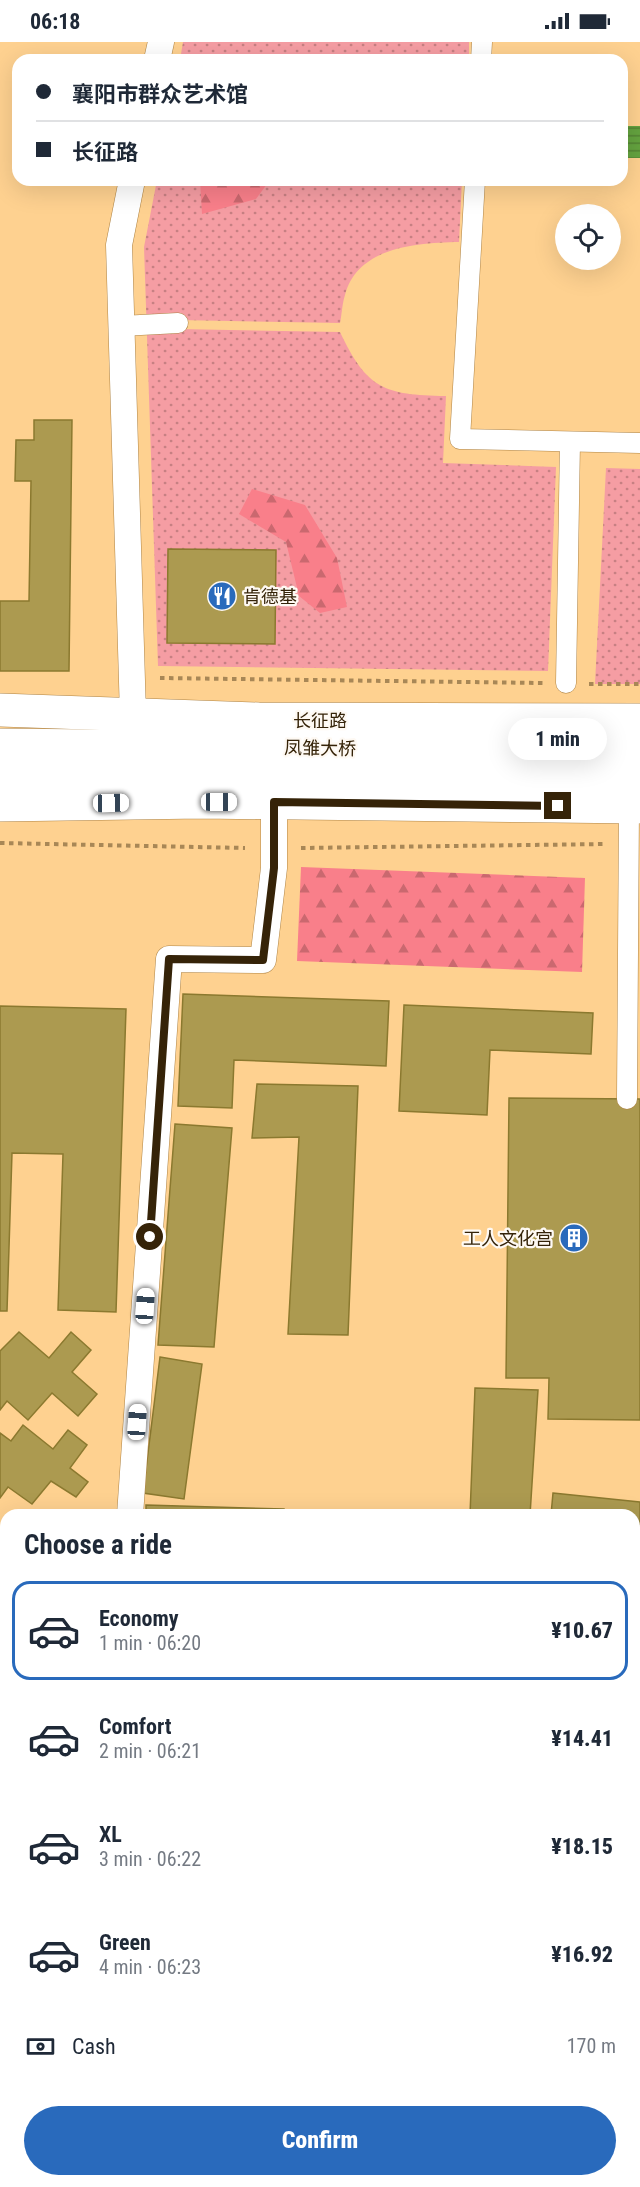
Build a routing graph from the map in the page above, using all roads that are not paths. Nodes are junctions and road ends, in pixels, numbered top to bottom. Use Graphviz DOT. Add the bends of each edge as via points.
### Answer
graph roads {
  1 [pos="131,186"];
  2 [pos="475,186"];
  3 [pos="178,323"];
  4 [pos="122,326"];
  5 [pos="570,442"];
  6 [pos="640,443"];
  7 [pos="566,683"];
  8 [pos="0,710"];
  9 [pos="134,716"];
  10 [pos="640,720"];
  11 [pos="0,746"];
  12 [pos="640,752"];
  13 [pos="0,777"];
  14 [pos="636,799"];
  15 [pos="274,802"];
  16 [pos="0,805"];
  17 [pos="627,1099"];
  18 [pos="130,1509"];
  1 -- 4 [label="street" via="119,245"];
  2 -- 5 [label="street" via="460,439"];
  3 -- 4 [label="street"];
  4 -- 9 [label="street"];
  5 -- 6 [label="street"];
  5 -- 7 [label="street"];
  8 -- 9 [label="main road, 长征路"];
  9 -- 10 [label="main road, 长征路"];
  11 -- 12 [label="main road, 凤雏大桥"];
  13 -- 14 [label="main road, 凤雏大桥"];
  14 -- 15 [label="main road"];
  14 -- 17 [label="street" via="630,844"];
  15 -- 16 [label="main road"];
  15 -- 18 [label="street" via="274,849 263,960 169,959"];
}
